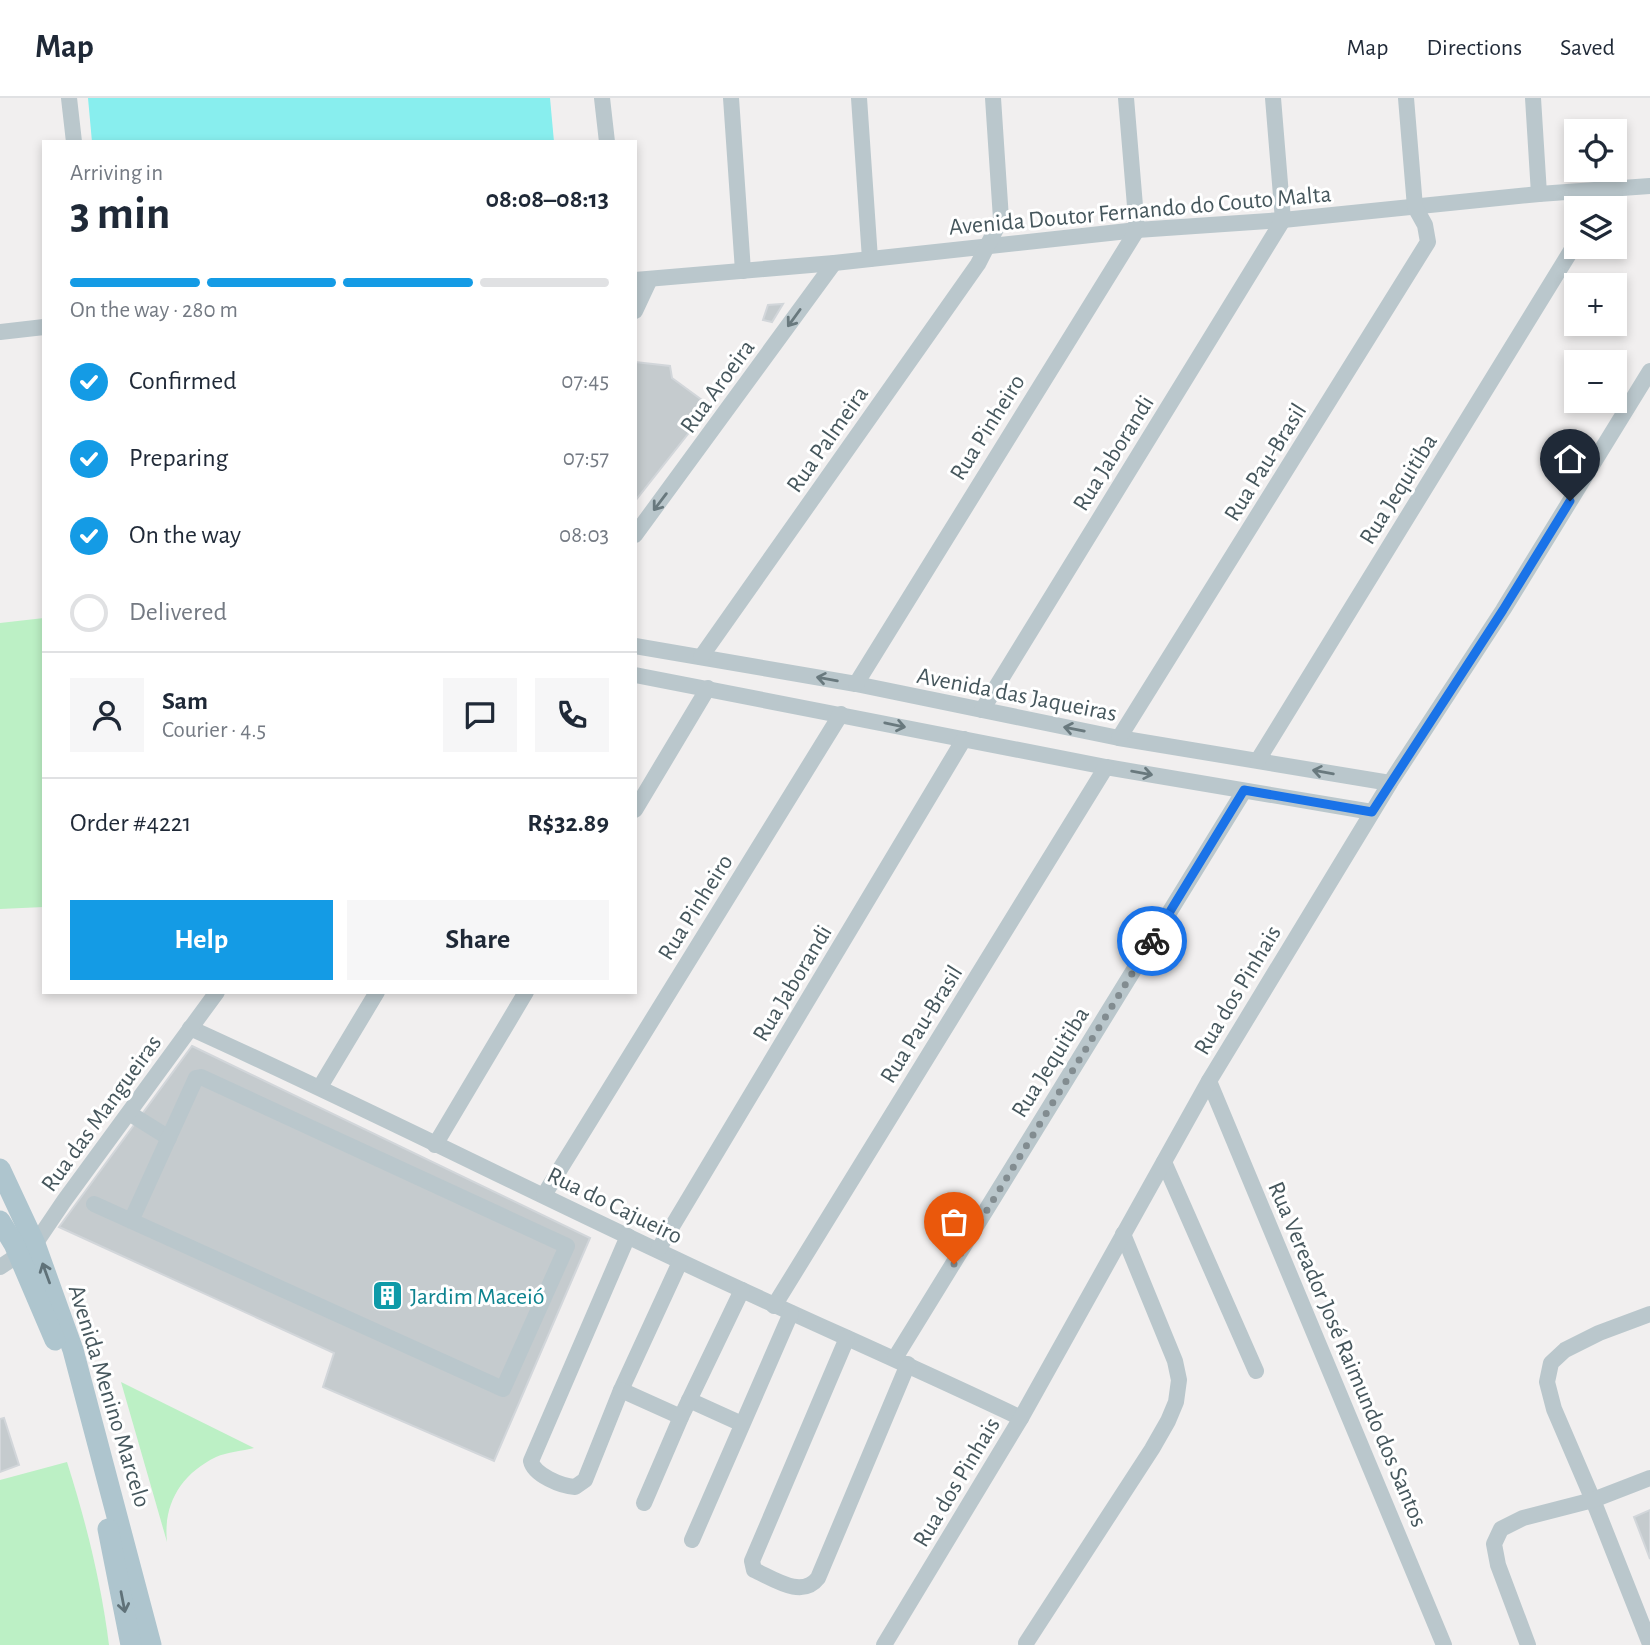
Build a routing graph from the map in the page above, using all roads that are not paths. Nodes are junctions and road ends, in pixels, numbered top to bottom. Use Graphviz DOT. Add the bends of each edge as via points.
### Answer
graph roads {
  1 [pos="69,98"];
  2 [pos="603,98"];
  3 [pos="731,98"];
  4 [pos="859,98"];
  5 [pos="993,98"];
  6 [pos="1126,98"];
  7 [pos="1273,98"];
  8 [pos="1406,98"];
  9 [pos="1533,98"];
  10 [pos="74,140"];
  11 [pos="607,140"];
  12 [pos="1650,186"];
  13 [pos="1609,189"];
  14 [pos="1539,194"];
  15 [pos="1605,196"];
  16 [pos="1415,207"];
  17 [pos="1283,220"];
  18 [pos="1137,230"];
  19 [pos="988,245"];
  20 [pos="870,258"];
  21 [pos="1566,259"];
  22 [pos="834,263"];
  23 [pos="743,271"];
  24 [pos="643,280"];
  25 [pos="637,303"];
  26 [pos="42,327"];
  27 [pos="0,332"];
  28 [pos="1650,371"];
  29 [pos="637,532"];
  30 [pos="637,646"];
  31 [pos="701,657"];
  32 [pos="637,675"];
  33 [pos="856,684"];
  34 [pos="708,688"];
  35 [pos="982,710"];
  36 [pos="841,713"];
  37 [pos="1022,719"];
  38 [pos="1119,738"];
  39 [pos="964,739"];
  40 [pos="1023,750"];
  41 [pos="1258,760"];
  42 [pos="1107,767"];
  43 [pos="1390,783"];
  44 [pos="1244,790"];
  45 [pos="637,807"];
  46 [pos="1372,812"];
  47 [pos="215,994"];
  48 [pos="376,994"];
  49 [pos="525,994"];
  50 [pos="190,1028"];
  51 [pos="1209,1081"];
  52 [pos="320,1087"];
  53 [pos="134,1118"];
  54 [pos="169,1139"];
  55 [pos="435,1145"];
  56 [pos="1164,1162"];
  57 [pos="0,1169"];
  58 [pos="544,1195"];
  59 [pos="94,1204"];
  60 [pos="0,1221"];
  61 [pos="131,1221"];
  62 [pos="1123,1234"];
  63 [pos="628,1236"];
  64 [pos="27,1250"];
  65 [pos="658,1250"];
  66 [pos="680,1262"];
  67 [pos="0,1267"];
  68 [pos="742,1290"];
  69 [pos="774,1306"];
  70 [pos="792,1313"];
  71 [pos="1650,1314"];
  72 [pos="847,1338"];
  73 [pos="902,1361"];
  74 [pos="1256,1371"];
  75 [pos="621,1390"];
  76 [pos="689,1400"];
  77 [pos="681,1417"];
  78 [pos="1021,1419"];
  79 [pos="742,1424"];
  80 [pos="1650,1478"];
  81 [pos="1593,1500"];
  82 [pos="644,1503"];
  83 [pos="692,1540"];
  84 [pos="1026,1643"];
  85 [pos="1650,1644"];
  86 [pos="131,1645"];
  87 [pos="151,1645"];
  88 [pos="884,1645"];
  89 [pos="1444,1645"];
  90 [pos="1528,1645"];
  1 -- 10 [label="street"];
  2 -- 11 [label="street"];
  3 -- 23 [label="street"];
  4 -- 20 [label="street"];
  5 -- 19 [label="street, Rua Palmeira" via="1001,219"];
  6 -- 18 [label="street"];
  7 -- 17 [label="street"];
  8 -- 16 [label="street"];
  9 -- 14 [label="street"];
  12 -- 13 [label="street, Avenida Doutor Fernando do Couto Malta"];
  13 -- 14 [label="street, Avenida Doutor Fernando do Couto Malta"];
  13 -- 15 [label="street"];
  14 -- 16 [label="street, Avenida Doutor Fernando do Couto Malta"];
  16 -- 17 [label="street, Avenida Doutor Fernando do Couto Malta"];
  16 -- 38 [label="street, Rua Pau-Brasil" via="1428,242"];
  17 -- 18 [label="street, Avenida Doutor Fernando do Couto Malta"];
  17 -- 35 [label="street, Rua Jaborandi"];
  18 -- 19 [label="street, Avenida Doutor Fernando do Couto Malta"];
  18 -- 33 [label="street, Rua Pinheiro"];
  19 -- 20 [label="street, Avenida Doutor Fernando do Couto Malta"];
  19 -- 31 [label="street, Rua Palmeira"];
  20 -- 22 [label="street, Avenida Doutor Fernando do Couto Malta"];
  21 -- 41 [label="street, Rua Jequitiba"];
  22 -- 23 [label="street, Avenida Doutor Fernando do Couto Malta"];
  22 -- 29 [label="street, Rua Aroeira, one-way"];
  23 -- 24 [label="street, Avenida Doutor Fernando do Couto Malta"];
  24 -- 25 [label="street"];
  26 -- 27 [label="street"];
  28 -- 43 [label="street, Rua dos Pinhais"];
  30 -- 31 [label="street, Avenida das Jaqueiras"];
  33 -- 31 [label="street, Avenida das Jaqueiras, one-way"];
  32 -- 34 [label="street"];
  33 -- 35 [label="street, Avenida das Jaqueiras"];
  34 -- 36 [label="street"];
  34 -- 45 [label="street"];
  35 -- 37 [label="street, Avenida das Jaqueiras"];
  36 -- 39 [label="street, one-way"];
  36 -- 58 [label="street, Rua Pinheiro"];
  38 -- 37 [label="street, Avenida das Jaqueiras, one-way"];
  37 -- 40 [label="street"];
  38 -- 41 [label="street, Avenida das Jaqueiras"];
  39 -- 40 [label="street"];
  39 -- 65 [label="street, Rua Jaborandi"];
  40 -- 42 [label="street"];
  43 -- 41 [label="street, Avenida das Jaqueiras, one-way"];
  42 -- 44 [label="street, one-way"];
  42 -- 69 [label="street, Rua Pau-Brasil"];
  43 -- 46 [label="street, Rua dos Pinhais"];
  44 -- 46 [label="street"];
  44 -- 73 [label="street, Rua Jequitiba"];
  46 -- 51 [label="street, Rua dos Pinhais"];
  47 -- 50 [label="street, Rua das Mangueiras"];
  48 -- 52 [label="street"];
  49 -- 55 [label="street"];
  50 -- 52 [label="street, Rua do Cajueiro"];
  50 -- 53 [label="street, Rua das Mangueiras"];
  51 -- 56 [label="street, Rua dos Pinhais"];
  51 -- 89 [label="street, Rua Vereador José Raimundo dos Santos"];
  52 -- 55 [label="street, Rua do Cajueiro"];
  53 -- 54 [label="street"];
  53 -- 64 [label="street, Rua das Mangueiras"];
  54 -- 61 [label="street"];
  54 -- 61 [label="street" via="201,1077 565,1244 567,1249 503,1389"];
  55 -- 58 [label="street, Rua do Cajueiro"];
  56 -- 62 [label="street, Rua dos Pinhais"];
  56 -- 74 [label="street"];
  57 -- 64 [label="main road, Avenida Menino Marcelo"];
  58 -- 63 [label="street, Rua do Cajueiro"];
  59 -- 61 [label="street"];
  60 -- 64 [label="main road, Avenida Menino Marcelo"];
  62 -- 78 [label="street, Rua dos Pinhais"];
  62 -- 84 [label="street" via="1175,1360 1176,1402 1152,1449"];
  63 -- 65 [label="street, Rua do Cajueiro"];
  63 -- 75 [label="street" via="531,1461 537,1472 568,1487 580,1485"];
  64 -- 67 [label="street"];
  64 -- 86 [label="main road, Avenida Menino Marcelo, one-way" via="90,1456"];
  87 -- 64 [label="main road, Avenida Menino Marcelo, one-way" via="73,1350"];
  65 -- 66 [label="street, Rua do Cajueiro"];
  66 -- 68 [label="street, Rua do Cajueiro"];
  66 -- 75 [label="street"];
  68 -- 69 [label="street, Rua do Cajueiro"];
  68 -- 76 [label="street"];
  69 -- 70 [label="street, Rua do Cajueiro"];
  70 -- 72 [label="street, Rua do Cajueiro"];
  70 -- 79 [label="street"];
  71 -- 81 [label="street" via="1565,1350 1551,1363 1547,1382 1554,1409"];
  72 -- 73 [label="street, Rua do Cajueiro"];
  72 -- 73 [label="street, Rua Jequitiba" via="752,1561 754,1570 800,1589 810,1587 818,1578"];
  73 -- 78 [label="street, Rua do Cajueiro"];
  75 -- 77 [label="street"];
  76 -- 77 [label="street"];
  76 -- 79 [label="street"];
  77 -- 82 [label="street"];
  78 -- 88 [label="street, Rua dos Pinhais"];
  79 -- 83 [label="street"];
  80 -- 81 [label="street"];
  81 -- 85 [label="street"];
  81 -- 90 [label="street" via="1523,1518 1501,1529 1494,1544"];
}
